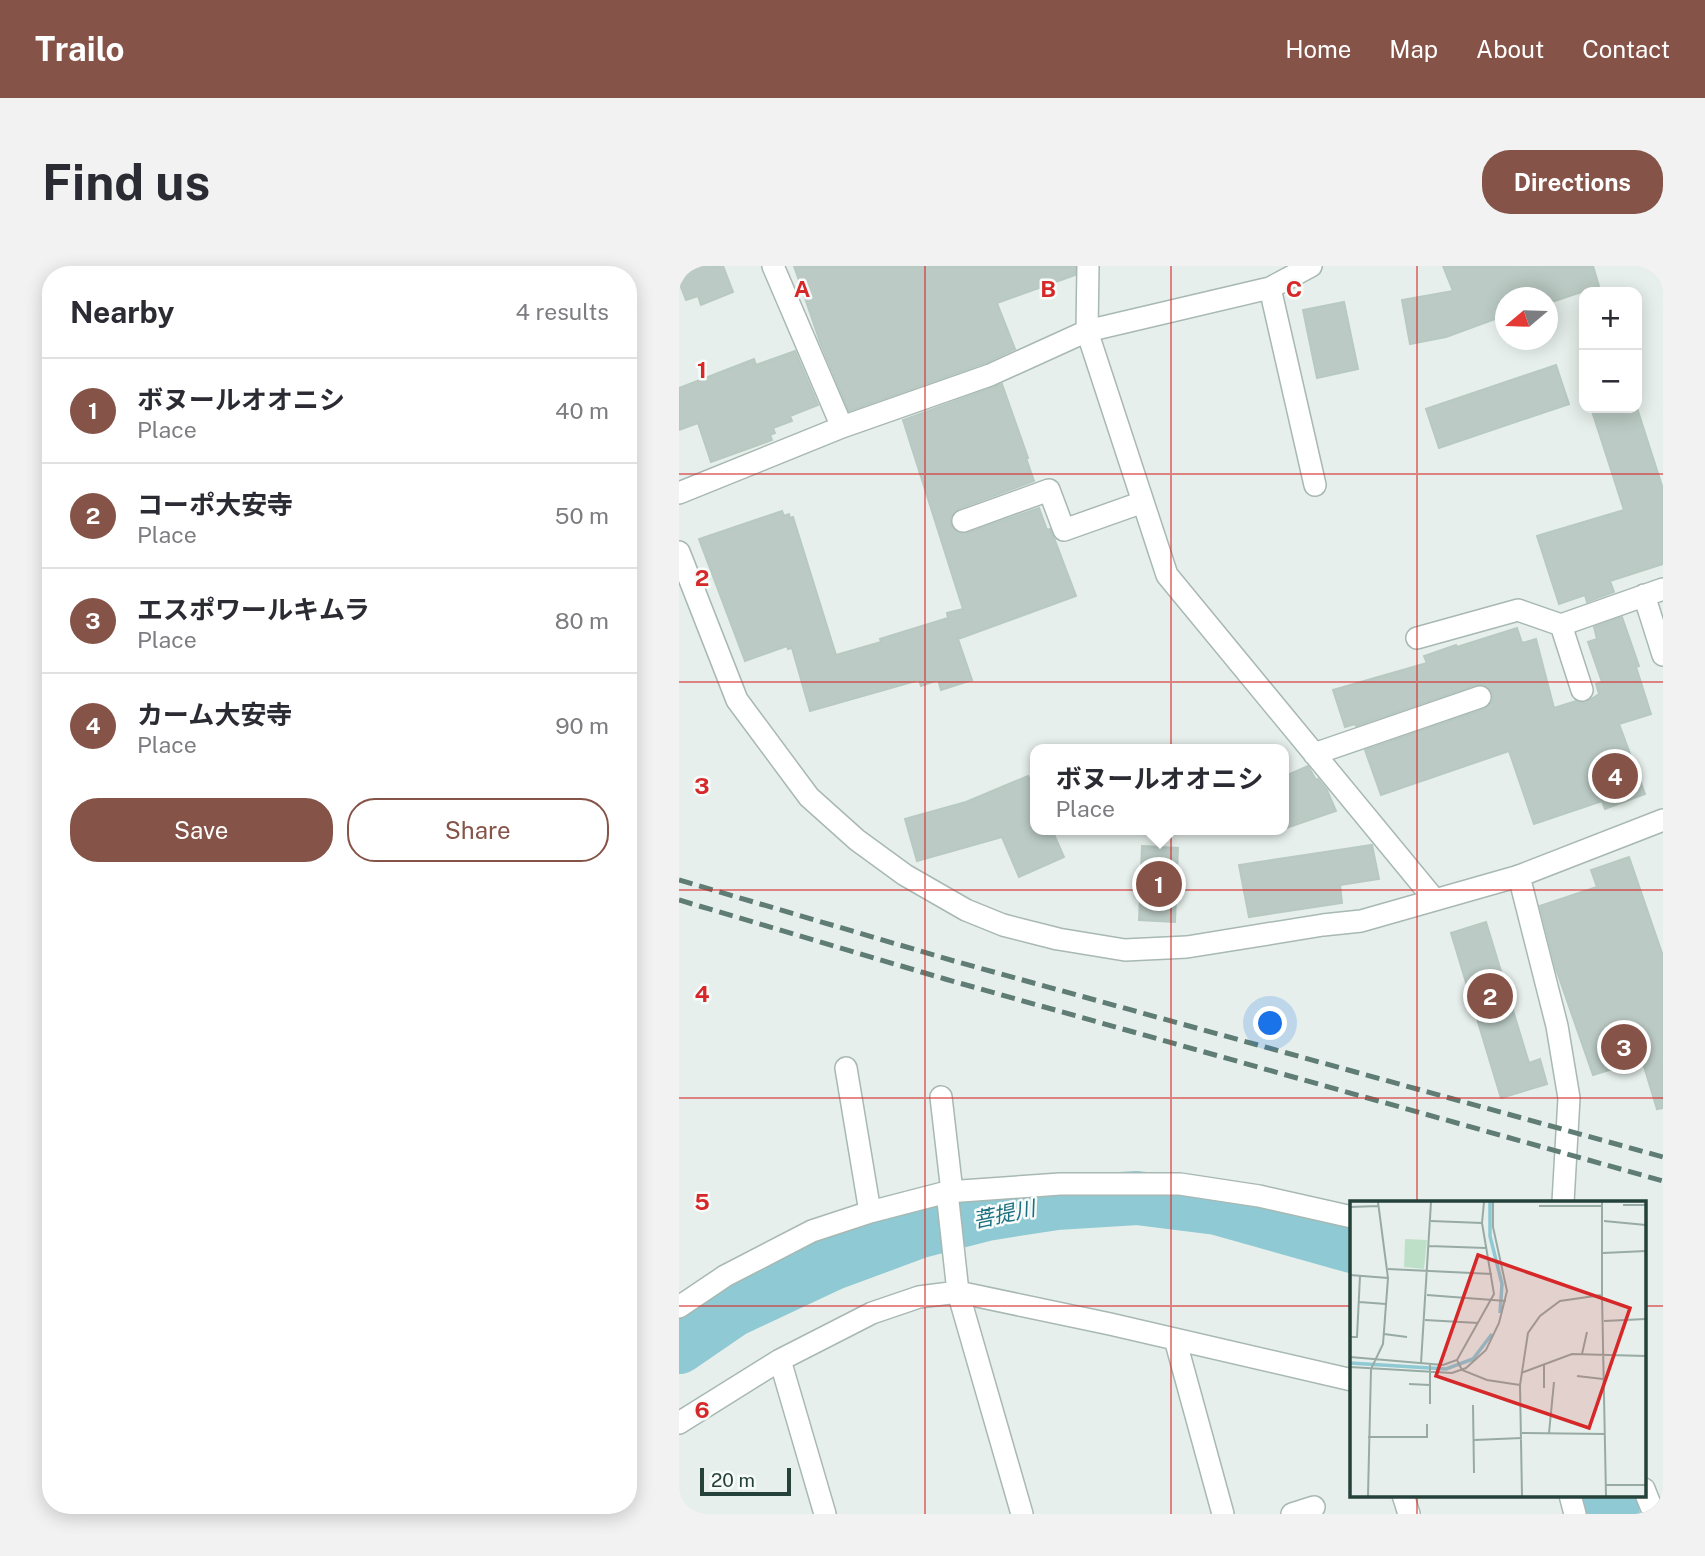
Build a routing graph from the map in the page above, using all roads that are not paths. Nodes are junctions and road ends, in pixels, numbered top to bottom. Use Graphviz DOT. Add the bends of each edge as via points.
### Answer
graph roads {
  1 [pos="773,266"];
  2 [pos="1088,266"];
  3 [pos="1311,266"];
  4 [pos="1269,288"];
  5 [pos="1087,331"];
  6 [pos="842,427"];
  7 [pos="1315,485"];
  8 [pos="679,493"];
  9 [pos="1143,502"];
  10 [pos="963,522"];
  11 [pos="679,552"];
  12 [pos="1654,592"];
  13 [pos="1561,625"];
  14 [pos="1416,638"];
  15 [pos="1663,655"];
  16 [pos="1583,690"];
  17 [pos="1480,697"];
  18 [pos="1314,754"];
  19 [pos="1663,820"];
  20 [pos="1519,876"];
  21 [pos="1434,900"];
  22 [pos="846,1068"];
  23 [pos="941,1097"];
  24 [pos="949,1195"];
  25 [pos="1563,1201"];
  26 [pos="870,1212"];
  27 [pos="1350,1217"];
  28 [pos="958,1292"];
  29 [pos="679,1307"];
  30 [pos="1175,1339"];
  31 [pos="780,1360"];
  32 [pos="1350,1380"];
  33 [pos="679,1423"];
  34 [pos="1646,1494"];
  35 [pos="1403,1496"];
  36 [pos="1570,1496"];
  37 [pos="1314,1507"];
  38 [pos="825,1514"];
  39 [pos="1022,1514"];
  40 [pos="1223,1514"];
  41 [pos="1292,1514"];
  42 [pos="1409,1514"];
  43 [pos="1575,1514"];
  44 [pos="1654,1514"];
  1 -- 6 [label="street"];
  2 -- 5 [label="street"];
  3 -- 4 [label="street"];
  4 -- 5 [label="street"];
  4 -- 7 [label="street"];
  5 -- 6 [label="street" via="990,376"];
  5 -- 9 [label="street"];
  6 -- 8 [label="street"];
  9 -- 10 [label="street" via="1064,530 1049,490"];
  9 -- 18 [label="street" via="1167,575"];
  11 -- 21 [label="street" via="737,700 809,797 905,875 966,909 1003,925 1125,950 1187,947 1361,921"];
  12 -- 13 [label="street"];
  12 -- 15 [label="street"];
  13 -- 14 [label="street" via="1518,610"];
  13 -- 16 [label="street"];
  17 -- 18 [label="street"];
  18 -- 21 [label="street"];
  19 -- 20 [label="street"];
  20 -- 21 [label="street"];
  20 -- 25 [label="street" via="1569,1098"];
  22 -- 26 [label="street"];
  23 -- 24 [label="street"];
  24 -- 26 [label="street"];
  24 -- 27 [label="street" via="1060,1184 1180,1184"];
  24 -- 28 [label="street"];
  26 -- 29 [label="street" via="811,1231 725,1276"];
  28 -- 30 [label="street"];
  28 -- 31 [label="street" via="919,1297 872,1313"];
  28 -- 39 [label="street"];
  30 -- 32 [label="street"];
  30 -- 40 [label="street"];
  31 -- 33 [label="street"];
  31 -- 38 [label="street"];
  34 -- 44 [label="street"];
  35 -- 42 [label="street"];
  36 -- 43 [label="street"];
  37 -- 41 [label="street"];
}
